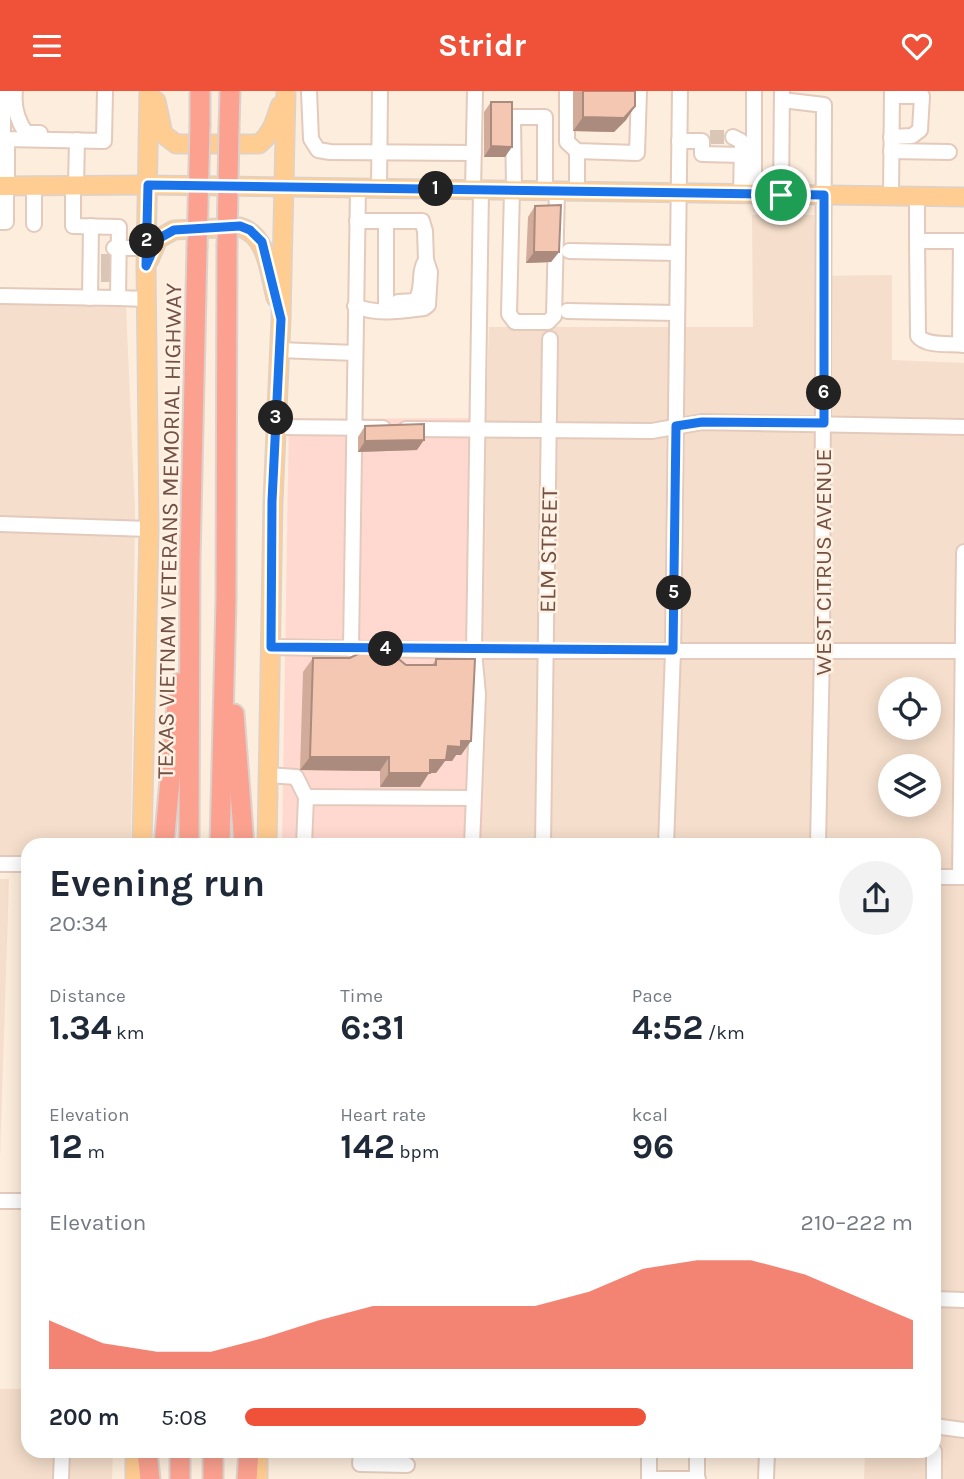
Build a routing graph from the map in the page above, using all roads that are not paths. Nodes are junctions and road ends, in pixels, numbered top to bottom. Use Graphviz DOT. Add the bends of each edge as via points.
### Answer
graph roads {
  1 [pos="3,91"];
  2 [pos="15,91"];
  3 [pos="105,91"];
  4 [pos="151,91"];
  5 [pos="200,91"];
  6 [pos="230,91"];
  7 [pos="286,91"];
  8 [pos="309,91"];
  9 [pos="380,91"];
  10 [pos="475,91"];
  11 [pos="567,91"];
  12 [pos="639,91"];
  13 [pos="680,91"];
  14 [pos="754,91"];
  15 [pos="892,93"];
  16 [pos="782,95"];
  17 [pos="806,103"];
  18 [pos="286,117"];
  19 [pos="309,117"];
  20 [pos="104,134"];
  21 [pos="733,137"];
  22 [pos="8,139"];
  23 [pos="77,140"];
  24 [pos="679,141"];
  25 [pos="891,144"];
  26 [pos="577,151"];
  27 [pos="949,152"];
  28 [pos="380,153"];
  29 [pos="474,153"];
  30 [pos="742,155"];
  31 [pos="782,162"];
  32 [pos="4,185"];
  33 [pos="34,185"];
  34 [pos="74,185"];
  35 [pos="148,185"];
  36 [pos="285,187"];
  37 [pos="358,188"];
  38 [pos="379,188"];
  39 [pos="477,190"];
  40 [pos="513,190"];
  41 [pos="551,190"];
  42 [pos="577,191"];
  43 [pos="678,193"];
  44 [pos="748,194"];
  45 [pos="781,195"];
  46 [pos="824,195"];
  47 [pos="891,196"];
  48 [pos="917,196"];
  49 [pos="964,197"];
  50 [pos="357,221"];
  51 [pos="386,221"];
  52 [pos="0,222"];
  53 [pos="34,224"];
  54 [pos="91,226"];
  55 [pos="917,241"];
  56 [pos="962,241"];
  57 [pos="569,251"];
  58 [pos="677,253"];
  59 [pos="147,257"];
  60 [pos="106,261"];
  61 [pos="0,296"];
  62 [pos="90,298"];
  63 [pos="118,298"];
  64 [pos="147,299"];
  65 [pos="355,306"];
  66 [pos="386,307"];
  67 [pos="567,311"];
  68 [pos="677,313"];
  69 [pos="281,319"];
  70 [pos="550,339"];
  71 [pos="962,344"];
  72 [pos="279,350"];
  73 [pos="355,353"];
  74 [pos="824,423"];
  75 [pos="676,426"];
  76 [pos="964,426"];
  77 [pos="276,427"];
  78 [pos="353,428"];
  79 [pos="477,429"];
  80 [pos="549,431"];
  81 [pos="0,524"];
  82 [pos="149,529"];
  83 [pos="964,552"];
  84 [pos="190,560"];
  85 [pos="226,600"];
  86 [pos="271,647"];
  87 [pos="351,649"];
  88 [pos="546,650"];
  89 [pos="673,650"];
  90 [pos="474,651"];
  91 [pos="822,651"];
  92 [pos="964,651"];
  93 [pos="268,775"];
  94 [pos="306,797"];
  95 [pos="473,799"];
  96 [pos="142,838"];
  97 [pos="165,838"];
  98 [pos="189,838"];
  99 [pos="220,838"];
  100 [pos="243,838"];
  101 [pos="267,838"];
  102 [pos="304,838"];
  103 [pos="472,838"];
  104 [pos="543,838"];
  105 [pos="666,838"];
  106 [pos="818,838"];
  107 [pos="0,864"];
  108 [pos="21,864"];
  109 [pos="941,877"];
  110 [pos="962,877"];
  111 [pos="0,1201"];
  112 [pos="21,1202"];
  113 [pos="941,1300"];
  114 [pos="964,1300"];
  115 [pos="941,1427"];
  116 [pos="964,1430"];
  117 [pos="62,1458"];
  118 [pos="135,1458"];
  119 [pos="148,1458"];
  120 [pos="180,1458"];
  121 [pos="214,1458"];
  122 [pos="248,1458"];
  123 [pos="258,1458"];
  124 [pos="360,1458"];
  125 [pos="649,1458"];
  126 [pos="697,1458"];
  127 [pos="767,1458"];
  128 [pos="934,1458"];
  129 [pos="407,1465"];
  130 [pos="697,1478"];
  131 [pos="61,1479"];
  132 [pos="135,1479"];
  133 [pos="150,1479"];
  134 [pos="180,1479"];
  135 [pos="213,1479"];
  136 [pos="247,1479"];
  137 [pos="258,1479"];
  138 [pos="649,1479"];
  139 [pos="766,1479"];
  140 [pos="934,1479"];
  1 -- 22 [label="street" via="3,138"];
  2 -- 20 [label="street" via="16,115 26,133"];
  3 -- 20 [label="street"];
  4 -- 7 [label="main road" via="163,134 176,144 259,144 268,138"];
  4 -- 35 [label="main road"];
  5 -- 84 [label="highway, TEXAS VIETNAM VETERANS MEMORIAL HIGHWAY, bridge"];
  6 -- 85 [label="highway, bridge"];
  7 -- 18 [label="main road"];
  8 -- 19 [label="street"];
  9 -- 28 [label="street"];
  10 -- 29 [label="street"];
  11 -- 26 [label="street" via="567,142"];
  12 -- 26 [label="street" via="637,153"];
  13 -- 24 [label="street"];
  14 -- 44 [label="street"];
  15 -- 25 [label="street"];
  15 -- 25 [label="street" via="922,96 922,107 920,130"];
  16 -- 17 [label="street"];
  16 -- 31 [label="street"];
  17 -- 31 [label="street" via="792,113 790,142"];
  17 -- 46 [label="street, WEST CITRUS AVENUE" via="824,105"];
  18 -- 19 [label="street"];
  18 -- 36 [label="main road"];
  19 -- 28 [label="street" via="311,139 318,150"];
  20 -- 23 [label="street" via="104,141"];
  21 -- 30 [label="street" via="741,141"];
  22 -- 23 [label="street"];
  22 -- 32 [label="street"];
  23 -- 34 [label="street"];
  24 -- 30 [label="street" via="706,139 702,154"];
  24 -- 43 [label="street"];
  25 -- 27 [label="street"];
  25 -- 47 [label="street"];
  26 -- 42 [label="street"];
  28 -- 29 [label="street"];
  28 -- 38 [label="street"];
  29 -- 39 [label="street"];
  30 -- 44 [label="street"];
  31 -- 45 [label="street"];
  32 -- 33 [label="main road"];
  32 -- 52 [label="street" via="6,222"];
  33 -- 34 [label="main road"];
  33 -- 53 [label="street"];
  34 -- 35 [label="main road"];
  34 -- 54 [label="street" via="73,226"];
  35 -- 36 [label="main road"];
  35 -- 59 [label="main road"];
  36 -- 37 [label="main road"];
  36 -- 69 [label="main road"];
  37 -- 38 [label="main road"];
  37 -- 50 [label="street"];
  38 -- 39 [label="main road"];
  39 -- 40 [label="main road"];
  39 -- 79 [label="street"];
  40 -- 41 [label="main road"];
  40 -- 41 [label="street" via="513,117 545,117"];
  40 -- 41 [label="street" via="509,314 515,322 548,323 554,316"];
  41 -- 42 [label="main road"];
  42 -- 43 [label="main road"];
  43 -- 44 [label="main road"];
  43 -- 58 [label="street"];
  44 -- 45 [label="main road"];
  45 -- 46 [label="main road"];
  46 -- 47 [label="main road"];
  46 -- 74 [label="street, WEST CITRUS AVENUE"];
  47 -- 48 [label="main road"];
  48 -- 49 [label="main road"];
  48 -- 55 [label="street"];
  50 -- 51 [label="street"];
  50 -- 65 [label="street"];
  51 -- 66 [label="street"];
  51 -- 66 [label="street" via="422,221 430,272 428,305"];
  54 -- 60 [label="street"];
  54 -- 60 [label="street" via="119,227"];
  55 -- 56 [label="street"];
  55 -- 71 [label="street" via="918,336 922,341"];
  56 -- 71 [label="street"];
  57 -- 58 [label="street"];
  58 -- 68 [label="street"];
  59 -- 60 [label="street"];
  59 -- 64 [label="main road"];
  59 -- 69 [label="main road" via="158,239 174,230 240,226 250,230 262,242"];
  60 -- 62 [label="street"];
  60 -- 63 [label="street"];
  61 -- 62 [label="street"];
  62 -- 63 [label="street"];
  63 -- 64 [label="street"];
  64 -- 82 [label="main road"];
  65 -- 66 [label="street" via="367,311"];
  65 -- 73 [label="street"];
  67 -- 68 [label="street"];
  68 -- 75 [label="street"];
  69 -- 72 [label="main road"];
  70 -- 80 [label="street, ELM STREET"];
  72 -- 73 [label="street"];
  72 -- 77 [label="main road"];
  73 -- 78 [label="street"];
  74 -- 75 [label="street"];
  74 -- 76 [label="street"];
  74 -- 91 [label="street, WEST CITRUS AVENUE"];
  75 -- 80 [label="street" via="652,431"];
  75 -- 89 [label="street"];
  77 -- 78 [label="street"];
  77 -- 86 [label="main road"];
  78 -- 79 [label="street"];
  78 -- 87 [label="street"];
  79 -- 80 [label="street"];
  79 -- 90 [label="street"];
  80 -- 88 [label="street, ELM STREET"];
  81 -- 82 [label="street"];
  82 -- 96 [label="main road"];
  83 -- 92 [label="street"];
  84 -- 97 [label="highway"];
  84 -- 98 [label="highway, TEXAS VIETNAM VETERANS MEMORIAL HIGHWAY"];
  85 -- 99 [label="highway"];
  85 -- 100 [label="highway"];
  86 -- 87 [label="street"];
  86 -- 93 [label="main road"];
  87 -- 90 [label="street"];
  88 -- 89 [label="street"];
  88 -- 90 [label="street"];
  88 -- 104 [label="street, ELM STREET"];
  89 -- 91 [label="street"];
  89 -- 105 [label="street"];
  90 -- 95 [label="street" via="478,694"];
  91 -- 92 [label="street"];
  91 -- 106 [label="street, WEST CITRUS AVENUE"];
  92 -- 110 [label="street"];
  93 -- 94 [label="street" via="296,777"];
  93 -- 101 [label="main road"];
  94 -- 95 [label="street"];
  94 -- 102 [label="street"];
  95 -- 103 [label="street"];
  107 -- 108 [label="street"];
  109 -- 110 [label="street"];
  111 -- 112 [label="street"];
  113 -- 114 [label="street"];
  115 -- 116 [label="street"];
  117 -- 131 [label="street"];
  118 -- 132 [label="main road"];
  119 -- 133 [label="highway"];
  120 -- 134 [label="highway"];
  121 -- 135 [label="highway"];
  122 -- 136 [label="highway"];
  123 -- 137 [label="main road"];
  124 -- 129 [label="street" via="360,1464"];
  125 -- 138 [label="street"];
  126 -- 130 [label="street"];
  127 -- 139 [label="street"];
  128 -- 140 [label="street"];
  130 -- 138 [label="street"];
}
